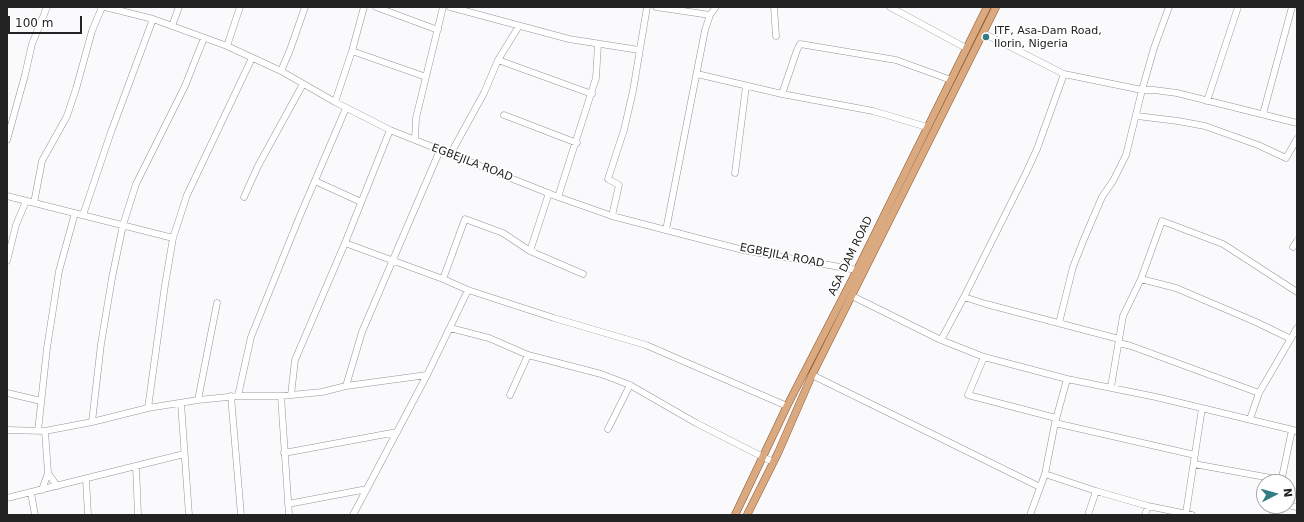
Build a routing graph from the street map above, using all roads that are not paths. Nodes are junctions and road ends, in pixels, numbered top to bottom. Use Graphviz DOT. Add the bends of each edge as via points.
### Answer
graph roads {
  1 [pos="47,7"];
  2 [pos="103,7"];
  3 [pos="178,7"];
  4 [pos="240,7"];
  5 [pos="305,7"];
  6 [pos="364,7"];
  7 [pos="376,7"];
  8 [pos="443,7"];
  9 [pos="450,7"];
  10 [pos="647,7"];
  11 [pos="656,7"];
  12 [pos="716,7"];
  13 [pos="774,7"];
  14 [pos="890,7"];
  15 [pos="987,7"];
  16 [pos="996,7"];
  17 [pos="1169,7"];
  18 [pos="1238,7"];
  19 [pos="1292,7"];
  20 [pos="900,9"];
  21 [pos="710,15"];
  22 [pos="153,20"];
  23 [pos="172,26"];
  24 [pos="519,26"];
  25 [pos="438,30"];
  26 [pos="983,33"];
  27 [pos="776,36"];
  28 [pos="204,38"];
  29 [pos="598,44"];
  30 [pos="227,46"];
  31 [pos="966,48"];
  32 [pos="639,50"];
  33 [pos="352,51"];
  34 [pos="252,58"];
  35 [pos="498,60"];
  36 [pos="281,71"];
  37 [pos="697,74"];
  38 [pos="1064,74"];
  39 [pos="426,77"];
  40 [pos="951,80"];
  41 [pos="303,84"];
  42 [pos="746,86"];
  43 [pos="1142,90"];
  44 [pos="592,94"];
  45 [pos="782,94"];
  46 [pos="1207,101"];
  47 [pos="334,102"];
  48 [pos="346,108"];
  49 [pos="1263,114"];
  50 [pos="504,115"];
  51 [pos="1136,116"];
  52 [pos="1297,123"];
  53 [pos="927,127"];
  54 [pos="390,130"];
  55 [pos="1297,139"];
  56 [pos="7,140"];
  57 [pos="415,140"];
  58 [pos="576,143"];
  59 [pos="440,150"];
  60 [pos="451,154"];
  61 [pos="736,173"];
  62 [pos="315,181"];
  63 [pos="549,193"];
  64 [pos="7,196"];
  65 [pos="244,197"];
  66 [pos="558,197"];
  67 [pos="26,201"];
  68 [pos="362,202"];
  69 [pos="34,203"];
  70 [pos="75,213"];
  71 [pos="83,215"];
  72 [pos="612,216"];
  73 [pos="123,225"];
  74 [pos="666,230"];
  75 [pos="173,238"];
  76 [pos="1297,241"];
  77 [pos="345,243"];
  78 [pos="1293,247"];
  79 [pos="530,251"];
  80 [pos="394,260"];
  81 [pos="7,261"];
  82 [pos="857,270"];
  83 [pos="583,274"];
  84 [pos="443,278"];
  85 [pos="1141,279"];
  86 [pos="468,290"];
  87 [pos="1297,292"];
  88 [pos="852,296"];
  89 [pos="964,297"];
  90 [pos="217,303"];
  91 [pos="1059,323"];
  92 [pos="450,328"];
  93 [pos="1297,328"];
  94 [pos="1291,339"];
  95 [pos="941,340"];
  96 [pos="1119,341"];
  97 [pos="528,355"];
  98 [pos="984,358"];
  99 [pos="427,374"];
  100 [pos="812,375"];
  101 [pos="1067,379"];
  102 [pos="630,385"];
  103 [pos="346,386"];
  104 [pos="1111,387"];
  105 [pos="7,393"];
  106 [pos="1259,393"];
  107 [pos="291,395"];
  108 [pos="510,395"];
  109 [pos="231,396"];
  110 [pos="238,396"];
  111 [pos="280,396"];
  112 [pos="198,400"];
  113 [pos="41,401"];
  114 [pos="181,403"];
  115 [pos="788,406"];
  116 [pos="148,408"];
  117 [pos="1202,408"];
  118 [pos="1250,419"];
  119 [pos="1056,420"];
  120 [pos="92,422"];
  121 [pos="7,430"];
  122 [pos="608,430"];
  123 [pos="38,431"];
  124 [pos="45,431"];
  125 [pos="1295,431"];
  126 [pos="397,432"];
  127 [pos="284,453"];
  128 [pos="184,454"];
  129 [pos="1195,455"];
  130 [pos="763,458"];
  131 [pos="773,462"];
  132 [pos="1194,464"];
  133 [pos="136,466"];
  134 [pos="48,473"];
  135 [pos="1045,474"];
  136 [pos="1284,474"];
  137 [pos="1256,476"];
  138 [pos="86,479"];
  139 [pos="57,486"];
  140 [pos="1040,487"];
  141 [pos="367,489"];
  142 [pos="42,490"];
  143 [pos="1096,491"];
  144 [pos="31,493"];
  145 [pos="7,498"];
  146 [pos="288,504"];
  147 [pos="1148,506"];
  148 [pos="1189,514"];
  149 [pos="35,515"];
  150 [pos="88,515"];
  151 [pos="138,515"];
  152 [pos="189,515"];
  153 [pos="241,515"];
  154 [pos="289,515"];
  155 [pos="353,515"];
  156 [pos="735,515"];
  157 [pos="747,515"];
  158 [pos="1030,515"];
  159 [pos="1088,515"];
  160 [pos="1145,515"];
  1 -- 56 [label="street" via="32,44"];
  2 -- 22 [label="street, EGBEJILA ROAD"];
  2 -- 69 [label="street" via="92,31 67,116 42,161"];
  3 -- 23 [label="street"];
  4 -- 30 [label="street"];
  5 -- 36 [label="street"];
  6 -- 33 [label="street"];
  7 -- 25 [label="street"];
  8 -- 25 [label="street"];
  9 -- 24 [label="street"];
  10 -- 32 [label="street"];
  11 -- 21 [label="street"];
  12 -- 21 [label="street"];
  13 -- 27 [label="street"];
  14 -- 20 [label="street"];
  15 -- 31 [label="main road, ASA DAM ROAD"];
  16 -- 26 [label="main road, ASA DAM ROAD"];
  17 -- 43 [label="street"];
  18 -- 46 [label="street"];
  19 -- 49 [label="street"];
  20 -- 31 [label="street"];
  21 -- 37 [label="street"];
  22 -- 23 [label="street, EGBEJILA ROAD"];
  22 -- 71 [label="street"];
  23 -- 28 [label="street, EGBEJILA ROAD"];
  24 -- 29 [label="street"];
  24 -- 35 [label="street"];
  25 -- 39 [label="street"];
  26 -- 38 [label="street"];
  26 -- 88 [label="main road, ASA DAM ROAD"];
  28 -- 30 [label="street, EGBEJILA ROAD"];
  28 -- 73 [label="street" via="185,86 136,184"];
  29 -- 32 [label="street"];
  29 -- 44 [label="street" via="596,78"];
  30 -- 34 [label="street, EGBEJILA ROAD"];
  31 -- 40 [label="main road, ASA DAM ROAD"];
  32 -- 72 [label="street" via="624,130 608,179 619,185"];
  33 -- 39 [label="street"];
  33 -- 47 [label="street"];
  34 -- 36 [label="street, EGBEJILA ROAD"];
  34 -- 75 [label="street" via="186,195"];
  35 -- 44 [label="street"];
  35 -- 60 [label="street" via="484,93"];
  36 -- 41 [label="street, EGBEJILA ROAD"];
  37 -- 42 [label="street"];
  37 -- 74 [label="street"];
  38 -- 43 [label="street"];
  38 -- 89 [label="street" via="1038,149"];
  39 -- 57 [label="street" via="416,118"];
  40 -- 45 [label="street" via="896,60 800,44"];
  40 -- 53 [label="main road, ASA DAM ROAD"];
  41 -- 47 [label="street, EGBEJILA ROAD"];
  41 -- 65 [label="street"];
  42 -- 45 [label="street"];
  42 -- 61 [label="street"];
  43 -- 46 [label="street" via="1154,90"];
  43 -- 51 [label="street"];
  44 -- 58 [label="street"];
  45 -- 53 [label="street" via="874,110"];
  46 -- 49 [label="street"];
  47 -- 48 [label="street, EGBEJILA ROAD"];
  48 -- 54 [label="street, EGBEJILA ROAD"];
  48 -- 62 [label="street"];
  49 -- 52 [label="street"];
  50 -- 58 [label="street"];
  51 -- 55 [label="street" via="1205,126 1286,158"];
  51 -- 91 [label="street" via="1126,156 1102,196 1084,238"];
  53 -- 82 [label="main road, ASA DAM ROAD"];
  54 -- 57 [label="street, EGBEJILA ROAD"];
  54 -- 68 [label="street"];
  57 -- 59 [label="street, EGBEJILA ROAD"];
  58 -- 66 [label="street"];
  59 -- 60 [label="street, EGBEJILA ROAD"];
  59 -- 80 [label="street"];
  60 -- 63 [label="street, EGBEJILA ROAD"];
  62 -- 68 [label="street"];
  62 -- 110 [label="street" via="251,337"];
  63 -- 66 [label="street, EGBEJILA ROAD"];
  63 -- 79 [label="street"];
  64 -- 67 [label="street"];
  66 -- 72 [label="street, EGBEJILA ROAD"];
  67 -- 69 [label="street"];
  67 -- 81 [label="street"];
  68 -- 77 [label="street"];
  69 -- 70 [label="street"];
  70 -- 71 [label="street"];
  70 -- 113 [label="street" via="59,271"];
  71 -- 73 [label="street"];
  72 -- 74 [label="street, EGBEJILA ROAD"];
  73 -- 75 [label="street"];
  73 -- 120 [label="street" via="101,344"];
  74 -- 82 [label="street, EGBEJILA ROAD" via="743,250"];
  75 -- 116 [label="street"];
  76 -- 78 [label="street"];
  77 -- 80 [label="street"];
  77 -- 107 [label="street" via="295,360"];
  79 -- 83 [label="street"];
  79 -- 84 [label="street" via="504,233 465,219"];
  80 -- 84 [label="street"];
  80 -- 103 [label="street" via="362,332"];
  82 -- 115 [label="main road, ASA DAM ROAD"];
  84 -- 86 [label="street"];
  85 -- 87 [label="street" via="1162,221 1223,244"];
  85 -- 94 [label="street" via="1176,288"];
  85 -- 96 [label="street" via="1123,316"];
  86 -- 92 [label="street"];
  86 -- 115 [label="street" via="646,345"];
  88 -- 95 [label="street"];
  88 -- 100 [label="main road, ASA DAM ROAD"];
  89 -- 91 [label="street"];
  89 -- 95 [label="street"];
  90 -- 112 [label="street"];
  91 -- 96 [label="street"];
  92 -- 97 [label="street" via="489,338"];
  92 -- 99 [label="street"];
  93 -- 94 [label="street"];
  94 -- 106 [label="street"];
  95 -- 98 [label="street"];
  96 -- 104 [label="street"];
  96 -- 106 [label="street"];
  97 -- 102 [label="street" via="602,374"];
  97 -- 108 [label="street"];
  98 -- 101 [label="street"];
  98 -- 119 [label="street" via="968,396"];
  99 -- 103 [label="street"];
  99 -- 126 [label="street"];
  100 -- 131 [label="main road, ASA DAM ROAD"];
  100 -- 140 [label="street"];
  101 -- 104 [label="street"];
  101 -- 119 [label="street"];
  102 -- 122 [label="street"];
  102 -- 130 [label="street"];
  103 -- 107 [label="street" via="322,392"];
  104 -- 117 [label="street"];
  105 -- 113 [label="street"];
  106 -- 118 [label="street"];
  107 -- 111 [label="street"];
  109 -- 110 [label="street"];
  109 -- 112 [label="street"];
  109 -- 153 [label="street"];
  110 -- 111 [label="street"];
  111 -- 127 [label="street"];
  112 -- 114 [label="street"];
  113 -- 123 [label="street"];
  114 -- 116 [label="street"];
  114 -- 128 [label="street"];
  115 -- 130 [label="main road, ASA DAM ROAD"];
  116 -- 120 [label="street"];
  117 -- 118 [label="street"];
  117 -- 129 [label="street"];
  118 -- 125 [label="street"];
  119 -- 129 [label="street"];
  119 -- 135 [label="street"];
  120 -- 124 [label="street"];
  121 -- 123 [label="street"];
  123 -- 124 [label="street"];
  124 -- 134 [label="street"];
  125 -- 136 [label="street"];
  126 -- 127 [label="street"];
  126 -- 141 [label="street"];
  127 -- 146 [label="street"];
  128 -- 133 [label="street"];
  128 -- 152 [label="street"];
  129 -- 132 [label="street"];
  130 -- 131 [label="street"];
  130 -- 156 [label="main road, ASA DAM ROAD"];
  131 -- 157 [label="main road, ASA DAM ROAD"];
  132 -- 137 [label="street"];
  132 -- 148 [label="street"];
  133 -- 138 [label="street"];
  133 -- 151 [label="street"];
  134 -- 139 [label="street"];
  134 -- 142 [label="street"];
  135 -- 140 [label="street"];
  135 -- 143 [label="street"];
  138 -- 139 [label="street"];
  138 -- 150 [label="street"];
  139 -- 142 [label="street"];
  140 -- 158 [label="street"];
  141 -- 146 [label="street"];
  141 -- 155 [label="street"];
  142 -- 144 [label="street"];
  143 -- 147 [label="street"];
  143 -- 159 [label="street"];
  144 -- 145 [label="street"];
  144 -- 149 [label="street"];
  146 -- 154 [label="street"];
  147 -- 148 [label="street"];
  147 -- 160 [label="street"];
}
